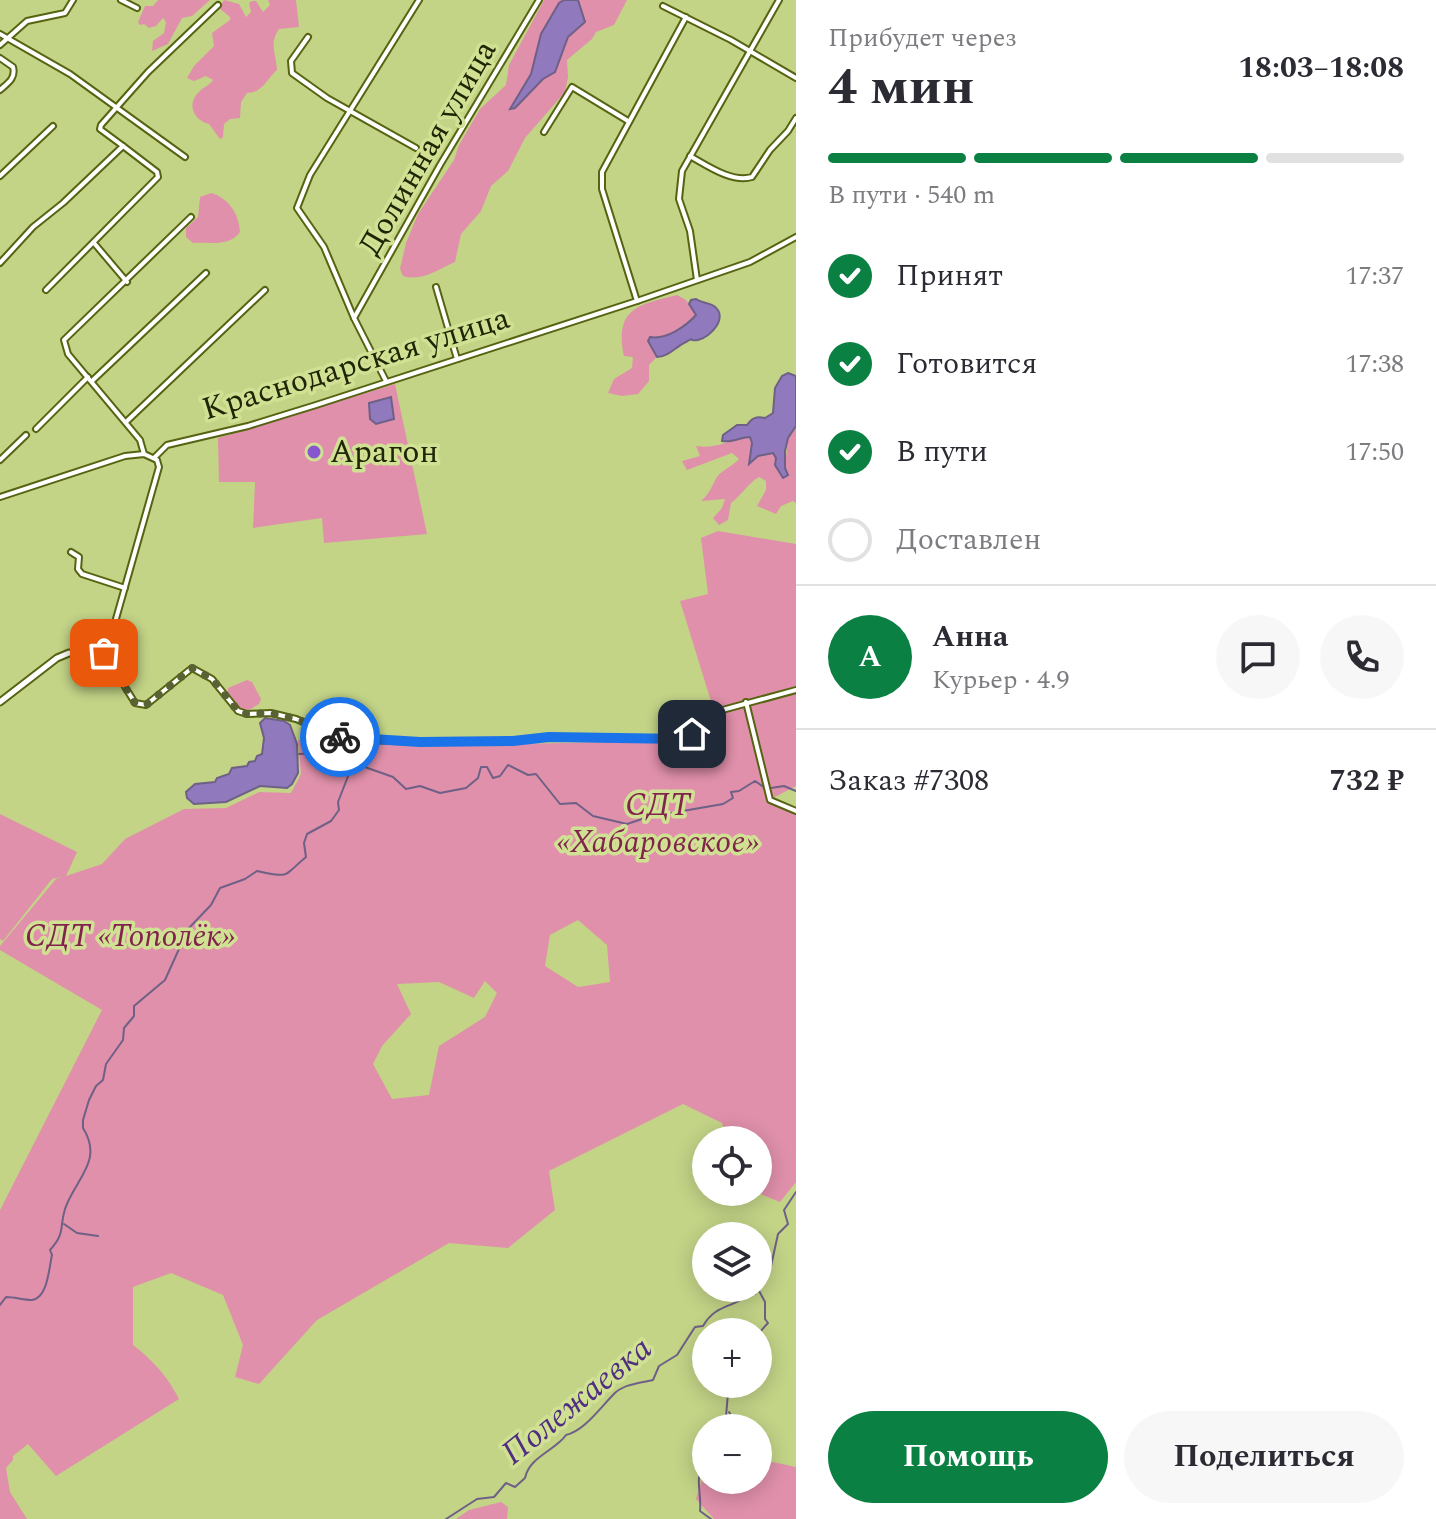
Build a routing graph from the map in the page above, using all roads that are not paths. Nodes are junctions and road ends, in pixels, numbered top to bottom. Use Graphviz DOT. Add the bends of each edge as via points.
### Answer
graph roads {
  1 [pos="73,0"];
  2 [pos="121,0"];
  3 [pos="419,0"];
  4 [pos="539,0"];
  5 [pos="779,0"];
  6 [pos="218,5"];
  7 [pos="663,6"];
  8 [pos="137,8"];
  9 [pos="686,17"];
  10 [pos="0,34"];
  11 [pos="308,37"];
  12 [pos="7,38"];
  13 [pos="0,45"];
  14 [pos="750,50"];
  15 [pos="0,58"];
  16 [pos="796,78"];
  17 [pos="0,90"];
  18 [pos="117,108"];
  19 [pos="351,111"];
  20 [pos="796,118"];
  21 [pos="628,121"];
  22 [pos="53,126"];
  23 [pos="544,132"];
  24 [pos="123,146"];
  25 [pos="416,148"];
  26 [pos="689,156"];
  27 [pos="185,157"];
  28 [pos="0,176"];
  29 [pos="191,217"];
  30 [pos="796,237"];
  31 [pos="94,243"];
  32 [pos="0,263"];
  33 [pos="206,273"];
  34 [pos="697,280"];
  35 [pos="127,282"];
  36 [pos="436,287"];
  37 [pos="46,290"];
  38 [pos="265,290"];
  39 [pos="637,301"];
  40 [pos="354,318"];
  41 [pos="457,359"];
  42 [pos="90,379"];
  43 [pos="386,381"];
  44 [pos="126,422"];
  45 [pos="36,429"];
  46 [pos="26,435"];
  47 [pos="144,454"];
  48 [pos="154,458"];
  49 [pos="0,460"];
  50 [pos="0,497"];
  51 [pos="71,552"];
  52 [pos="125,588"];
  53 [pos="69,653"];
  54 [pos="104,653"];
  55 [pos="796,690"];
  56 [pos="0,702"];
  57 [pos="746,702"];
  58 [pos="796,811"];
  1 -- 12 [label="street" via="65,13 27,21"];
  2 -- 8 [label="street"];
  3 -- 19 [label="street"];
  4 -- 40 [label="street, Долинная улица"];
  5 -- 14 [label="street"];
  6 -- 18 [label="street"];
  7 -- 9 [label="street"];
  9 -- 14 [label="street"];
  9 -- 21 [label="street"];
  10 -- 12 [label="street"];
  11 -- 19 [label="street" via="290,70"];
  12 -- 13 [label="street"];
  12 -- 18 [label="street"];
  14 -- 16 [label="street"];
  14 -- 26 [label="street"];
  15 -- 17 [label="street" via="13,67 13,78"];
  18 -- 24 [label="street" via="100,128"];
  18 -- 27 [label="street"];
  19 -- 25 [label="street"];
  19 -- 40 [label="street" via="310,175 298,212 324,247"];
  20 -- 26 [label="street" via="752,177 714,169"];
  21 -- 23 [label="street" via="572,87"];
  21 -- 39 [label="street" via="601,180"];
  22 -- 28 [label="street"];
  24 -- 31 [label="street" via="158,177"];
  24 -- 32 [label="street"];
  26 -- 34 [label="street" via="678,191"];
  29 -- 35 [label="street"];
  30 -- 34 [label="street, Краснодарская улица" via="750,262"];
  31 -- 35 [label="street"];
  31 -- 37 [label="street"];
  33 -- 42 [label="street"];
  34 -- 39 [label="street, Краснодарская улица"];
  35 -- 42 [label="street" via="64,340"];
  36 -- 41 [label="street"];
  38 -- 44 [label="street"];
  39 -- 41 [label="street, Краснодарская улица"];
  40 -- 43 [label="street"];
  41 -- 43 [label="street, Краснодарская улица"];
  42 -- 44 [label="street"];
  42 -- 45 [label="street"];
  43 -- 48 [label="street, Краснодарская улица" via="248,426 167,445"];
  44 -- 47 [label="street"];
  46 -- 49 [label="street"];
  47 -- 48 [label="street"];
  47 -- 50 [label="street"];
  48 -- 52 [label="street" via="159,467"];
  51 -- 52 [label="street" via="79,557 82,574"];
  52 -- 54 [label="street"];
  53 -- 54 [label="street"];
  53 -- 56 [label="main road"];
  54 -- 57 [label="street" via="135,703 146,705 192,668 212,679 238,711 296,719 344,739 685,739 715,712"];
  55 -- 57 [label="street"];
  57 -- 58 [label="street" via="770,800"];
}
